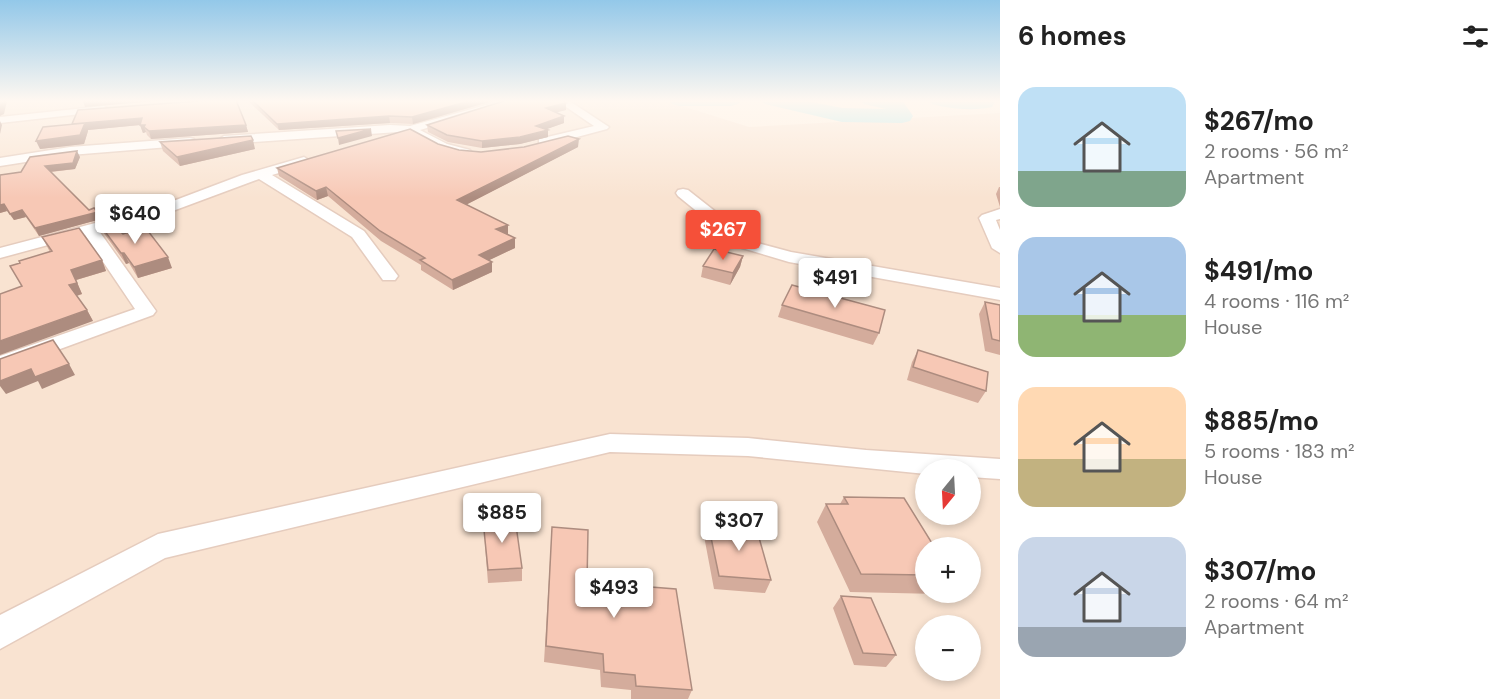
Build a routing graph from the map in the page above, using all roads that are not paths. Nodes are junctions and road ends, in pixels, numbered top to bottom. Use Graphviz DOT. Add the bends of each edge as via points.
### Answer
graph roads {
  1 [pos="326,133"];
  2 [pos="398,133"];
  3 [pos="417,133"];
  4 [pos="581,133"];
  5 [pos="536,144"];
  6 [pos="353,146"];
  7 [pos="476,154"];
  8 [pos="318,156"];
  9 [pos="0,162"];
  10 [pos="261,174"];
  11 [pos="683,193"];
  12 [pos="1000,214"];
  13 [pos="90,230"];
  14 [pos="1000,248"];
  15 [pos="0,253"];
  16 [pos="389,276"];
  17 [pos="1000,294"];
  18 [pos="0,364"];
  19 [pos="1000,468"];
  20 [pos="0,633"];
  1 -- 9 [label="street" via="70,151"];
  2 -- 6 [label="street"];
  3 -- 7 [label="street" via="443,147"];
  4 -- 5 [label="street"];
  8 -- 10 [label="street"];
  10 -- 13 [label="street"];
  10 -- 16 [label="street" via="358,234"];
  11 -- 17 [label="street" via="748,245 789,257"];
  12 -- 14 [label="street" via="987,218"];
  13 -- 15 [label="street"];
  13 -- 18 [label="street" via="146,311"];
  19 -- 20 [label="street" via="866,460 748,447 610,443 158,547"];
}
